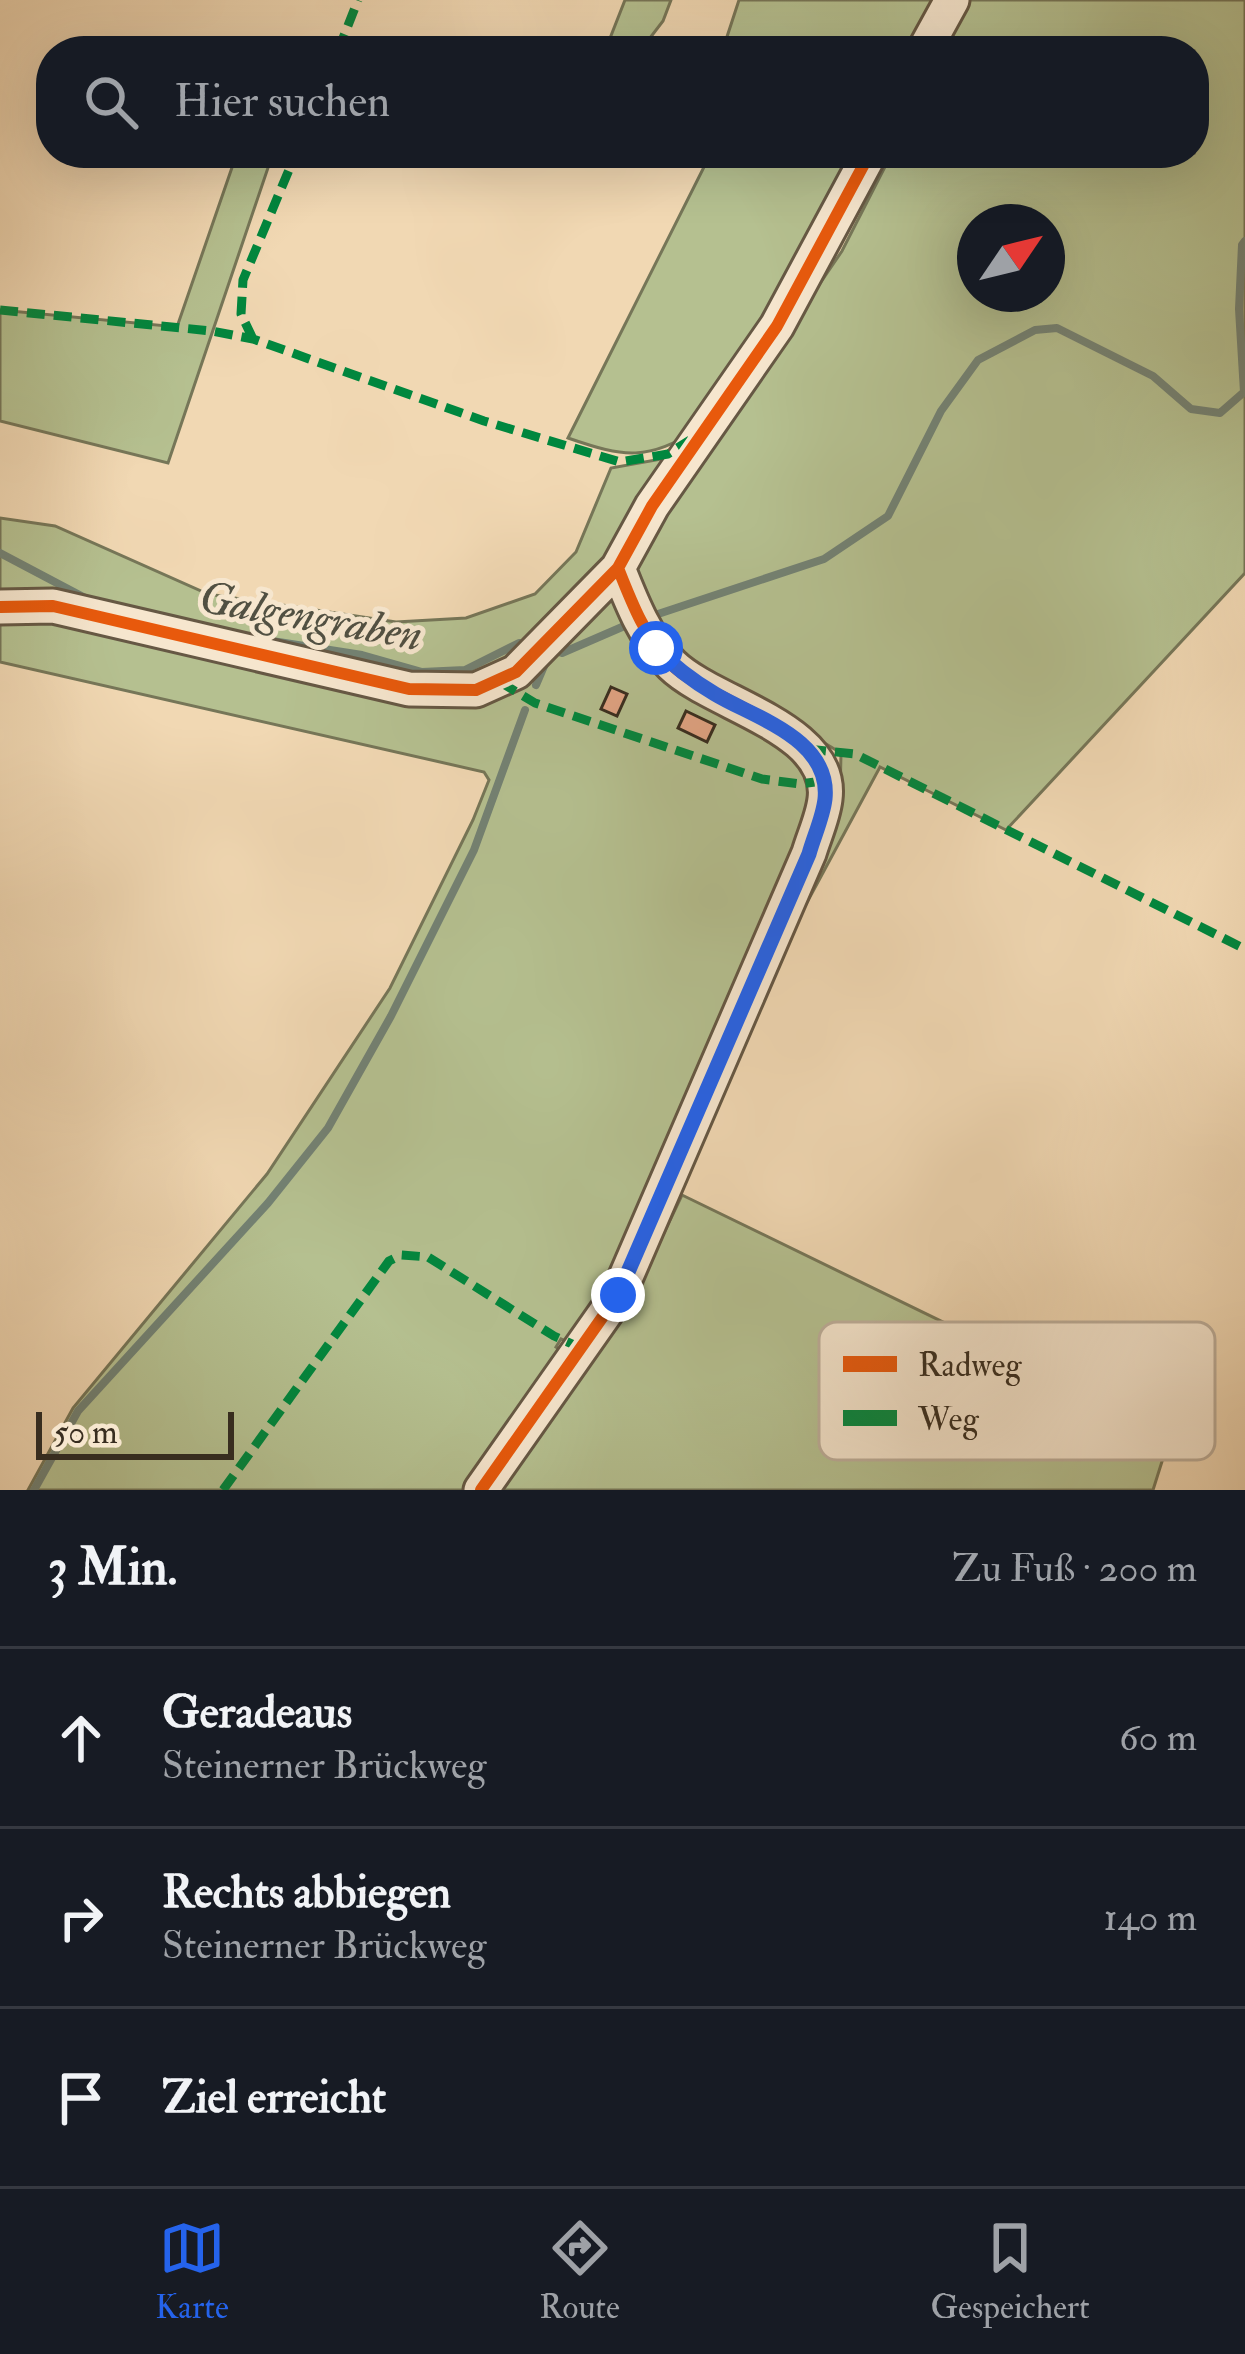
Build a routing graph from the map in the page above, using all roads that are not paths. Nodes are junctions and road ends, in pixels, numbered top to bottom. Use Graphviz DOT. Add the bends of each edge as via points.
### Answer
graph roads {
  1 [pos="952,0"];
  2 [pos="932,36"];
  3 [pos="862,168"];
  4 [pos="624,583"];
  5 [pos="0,607"];
  6 [pos="481,1490"];
  1 -- 2 [label="street"];
  3 -- 4 [label="street" via="777,326 652,506"];
  4 -- 5 [label="street" via="563,622 516,671 476,690 409,689 53,606"];
  4 -- 6 [label="street" via="674,668 808,749 826,796 809,854 618,1295"];
}
